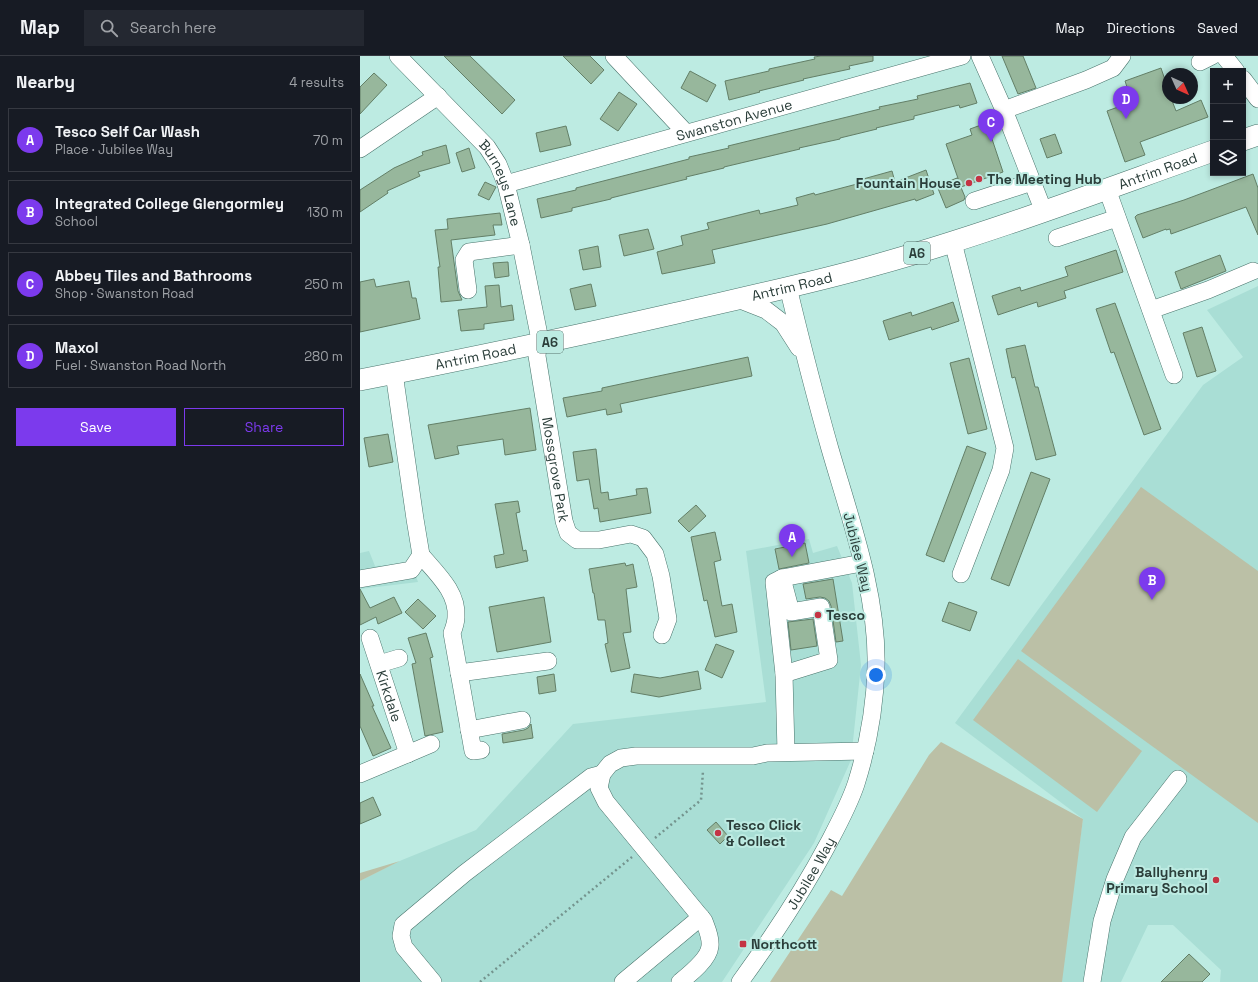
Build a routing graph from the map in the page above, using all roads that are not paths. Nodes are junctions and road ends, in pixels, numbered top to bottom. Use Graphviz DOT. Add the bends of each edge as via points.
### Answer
graph roads {
  1 [pos="398,56"];
  2 [pos="614,56"];
  3 [pos="962,56"];
  4 [pos="980,56"];
  5 [pos="1122,56"];
  6 [pos="1224,56"];
  7 [pos="1234,68"];
  8 [pos="1246,83"];
  9 [pos="438,96"];
  10 [pos="1258,99"];
  11 [pos="1004,110"];
  12 [pos="686,133"];
  13 [pos="1258,135"];
  14 [pos="1246,139"];
  15 [pos="360,149"];
  16 [pos="1210,152"];
  17 [pos="1032,182"];
  18 [pos="506,184"];
  19 [pos="1107,189"];
  20 [pos="974,201"];
  21 [pos="1044,212"];
  22 [pos="1117,218"];
  23 [pos="1057,238"];
  24 [pos="953,242"];
  25 [pos="520,245"];
  26 [pos="1253,272"];
  27 [pos="788,287"];
  28 [pos="468,290"];
  29 [pos="738,299"];
  30 [pos="1151,310"];
  31 [pos="539,344"];
  32 [pos="806,358"];
  33 [pos="394,373"];
  34 [pos="1174,375"];
  35 [pos="360,380"];
  36 [pos="421,555"];
  37 [pos="862,562"];
  38 [pos="961,574"];
  39 [pos="782,578"];
  40 [pos="360,579"];
  41 [pos="662,636"];
  42 [pos="370,638"];
  43 [pos="399,658"];
  44 [pos="548,661"];
  45 [pos="379,664"];
  46 [pos="460,673"];
  47 [pos="784,674"];
  48 [pos="522,720"];
  49 [pos="469,730"];
  50 [pos="431,744"];
  51 [pos="481,750"];
  52 [pos="865,751"];
  53 [pos="786,752"];
  54 [pos="408,754"];
  55 [pos="360,774"];
  56 [pos="602,774"];
  57 [pos="1178,779"];
  58 [pos="701,917"];
  59 [pos="433,982"];
  60 [pos="623,982"];
  61 [pos="680,982"];
  62 [pos="740,982"];
  63 [pos="1092,982"];
  1 -- 9 [label="street, Burneys Lane"];
  2 -- 12 [label="street"];
  3 -- 12 [label="street, Swanston Avenue"];
  4 -- 11 [label="street"];
  5 -- 11 [label="street" via="1113,68"];
  6 -- 7 [label="street"];
  8 -- 10 [label="street"];
  9 -- 15 [label="street"];
  9 -- 18 [label="street, Burneys Lane" via="487,147 498,164"];
  11 -- 17 [label="street"];
  12 -- 18 [label="street, Swanston Avenue"];
  13 -- 14 [label="main road"];
  16 -- 19 [label="main road, Antrim Road / A6"];
  17 -- 20 [label="street"];
  17 -- 21 [label="street"];
  18 -- 25 [label="street, Burneys Lane"];
  19 -- 21 [label="main road, Antrim Road / A6"];
  19 -- 22 [label="street"];
  21 -- 24 [label="main road, Antrim Road / A6"];
  22 -- 23 [label="street"];
  22 -- 30 [label="street"];
  24 -- 27 [label="main road, Antrim Road / A6" via="873,266"];
  24 -- 38 [label="street" via="1005,448 1001,470"];
  25 -- 28 [label="street" via="469,252 464,260"];
  25 -- 31 [label="street, Burneys Lane"];
  26 -- 30 [label="street"];
  27 -- 29 [label="main road, Antrim Road / A6"];
  27 -- 32 [label="street, Jubilee Way"];
  29 -- 31 [label="main road, Antrim Road / A6"];
  29 -- 32 [label="street" via="766,310 783,324"];
  30 -- 34 [label="street"];
  31 -- 33 [label="main road, Antrim Road / A6"];
  31 -- 41 [label="street, Mossgrove Park" via="538,356 564,522 568,533 577,540 599,540 631,534 643,538 655,554 661,576 668,619"];
  32 -- 37 [label="street, Jubilee Way"];
  33 -- 35 [label="main road, Antrim Road / A6"];
  33 -- 36 [label="street"];
  36 -- 40 [label="street" via="411,570"];
  36 -- 46 [label="street" via="454,597 456,617 452,633"];
  37 -- 39 [label="street"];
  37 -- 52 [label="street, Jubilee Way" via="873,620 876,665 874,705"];
  39 -- 47 [label="street" via="774,582"];
  39 -- 47 [label="street" via="791,612 821,607 829,660"];
  42 -- 45 [label="street, Kirkdale"];
  43 -- 45 [label="street"];
  44 -- 46 [label="street"];
  45 -- 54 [label="street, Kirkdale"];
  46 -- 49 [label="street"];
  47 -- 53 [label="street"];
  48 -- 49 [label="street"];
  49 -- 51 [label="street" via="473,751"];
  50 -- 54 [label="street"];
  52 -- 53 [label="street"];
  52 -- 62 [label="street, Jubilee Way" via="856,786 807,883"];
  53 -- 56 [label="street" via="753,756 636,756 621,758 610,764"];
  54 -- 55 [label="street"];
  56 -- 58 [label="street" via="599,788 606,802"];
  56 -- 59 [label="street" via="591,776 465,873 403,925 401,936 404,947"];
  57 -- 63 [label="street" via="1133,837 1115,879 1102,921"];
  58 -- 60 [label="street"];
  58 -- 61 [label="street" via="710,937 710,948 701,963"];
}
